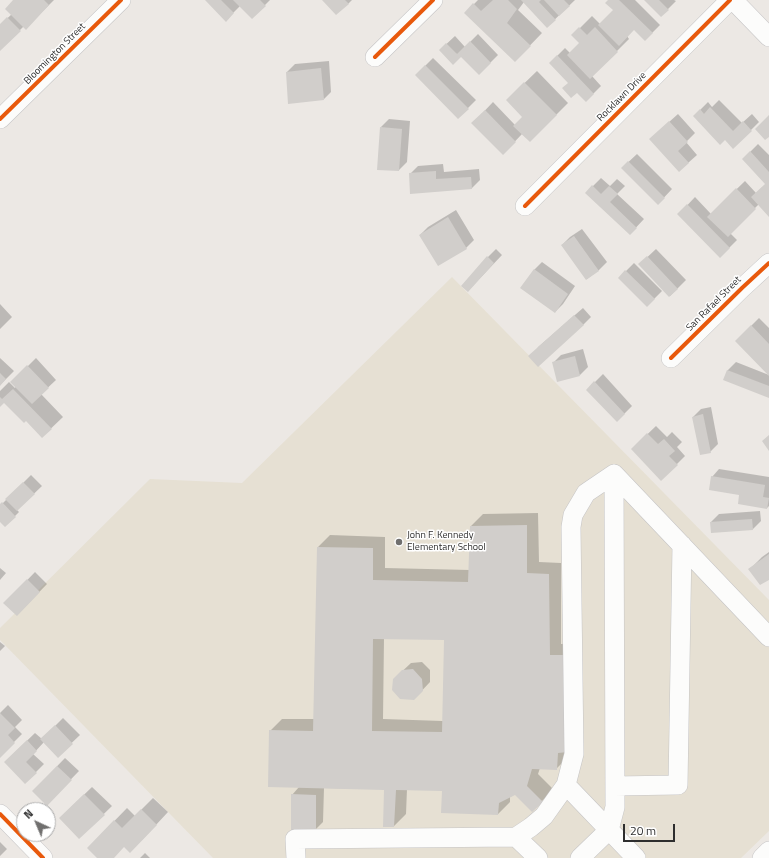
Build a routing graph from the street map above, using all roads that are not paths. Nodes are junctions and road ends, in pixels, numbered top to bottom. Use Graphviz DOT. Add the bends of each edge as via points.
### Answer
graph roads {
  1 [pos="121,0"];
  2 [pos="433,0"];
  3 [pos="731,0"];
  4 [pos="769,37"];
  5 [pos="375,57"];
  6 [pos="0,119"];
  7 [pos="525,206"];
  8 [pos="769,263"];
  9 [pos="671,358"];
  10 [pos="614,474"];
  11 [pos="682,545"];
  12 [pos="769,637"];
  13 [pos="566,785"];
  14 [pos="615,786"];
  15 [pos="0,814"];
  16 [pos="609,830"];
  17 [pos="516,837"];
  18 [pos="769,851"];
  19 [pos="43,858"];
  20 [pos="296,858"];
  21 [pos="538,858"];
  22 [pos="580,858"];
  23 [pos="636,858"];
  24 [pos="762,858"];
  1 -- 6 [label="street, Bloomington Street"];
  2 -- 5 [label="street"];
  3 -- 4 [label="street"];
  3 -- 7 [label="street, Rocklawn Drive"];
  8 -- 9 [label="street, San Rafael Street"];
  10 -- 11 [label="street"];
  10 -- 13 [label="street" via="586,493 573,515 571,527 574,754"];
  10 -- 14 [label="street"];
  11 -- 12 [label="street"];
  11 -- 14 [label="street" via="678,785"];
  13 -- 16 [label="street"];
  13 -- 17 [label="street" via="544,816"];
  14 -- 16 [label="street" via="615,807"];
  15 -- 19 [label="street"];
  16 -- 22 [label="street"];
  16 -- 23 [label="street"];
  17 -- 20 [label="street" via="296,839"];
  17 -- 21 [label="street"];
  18 -- 24 [label="street"];
}
